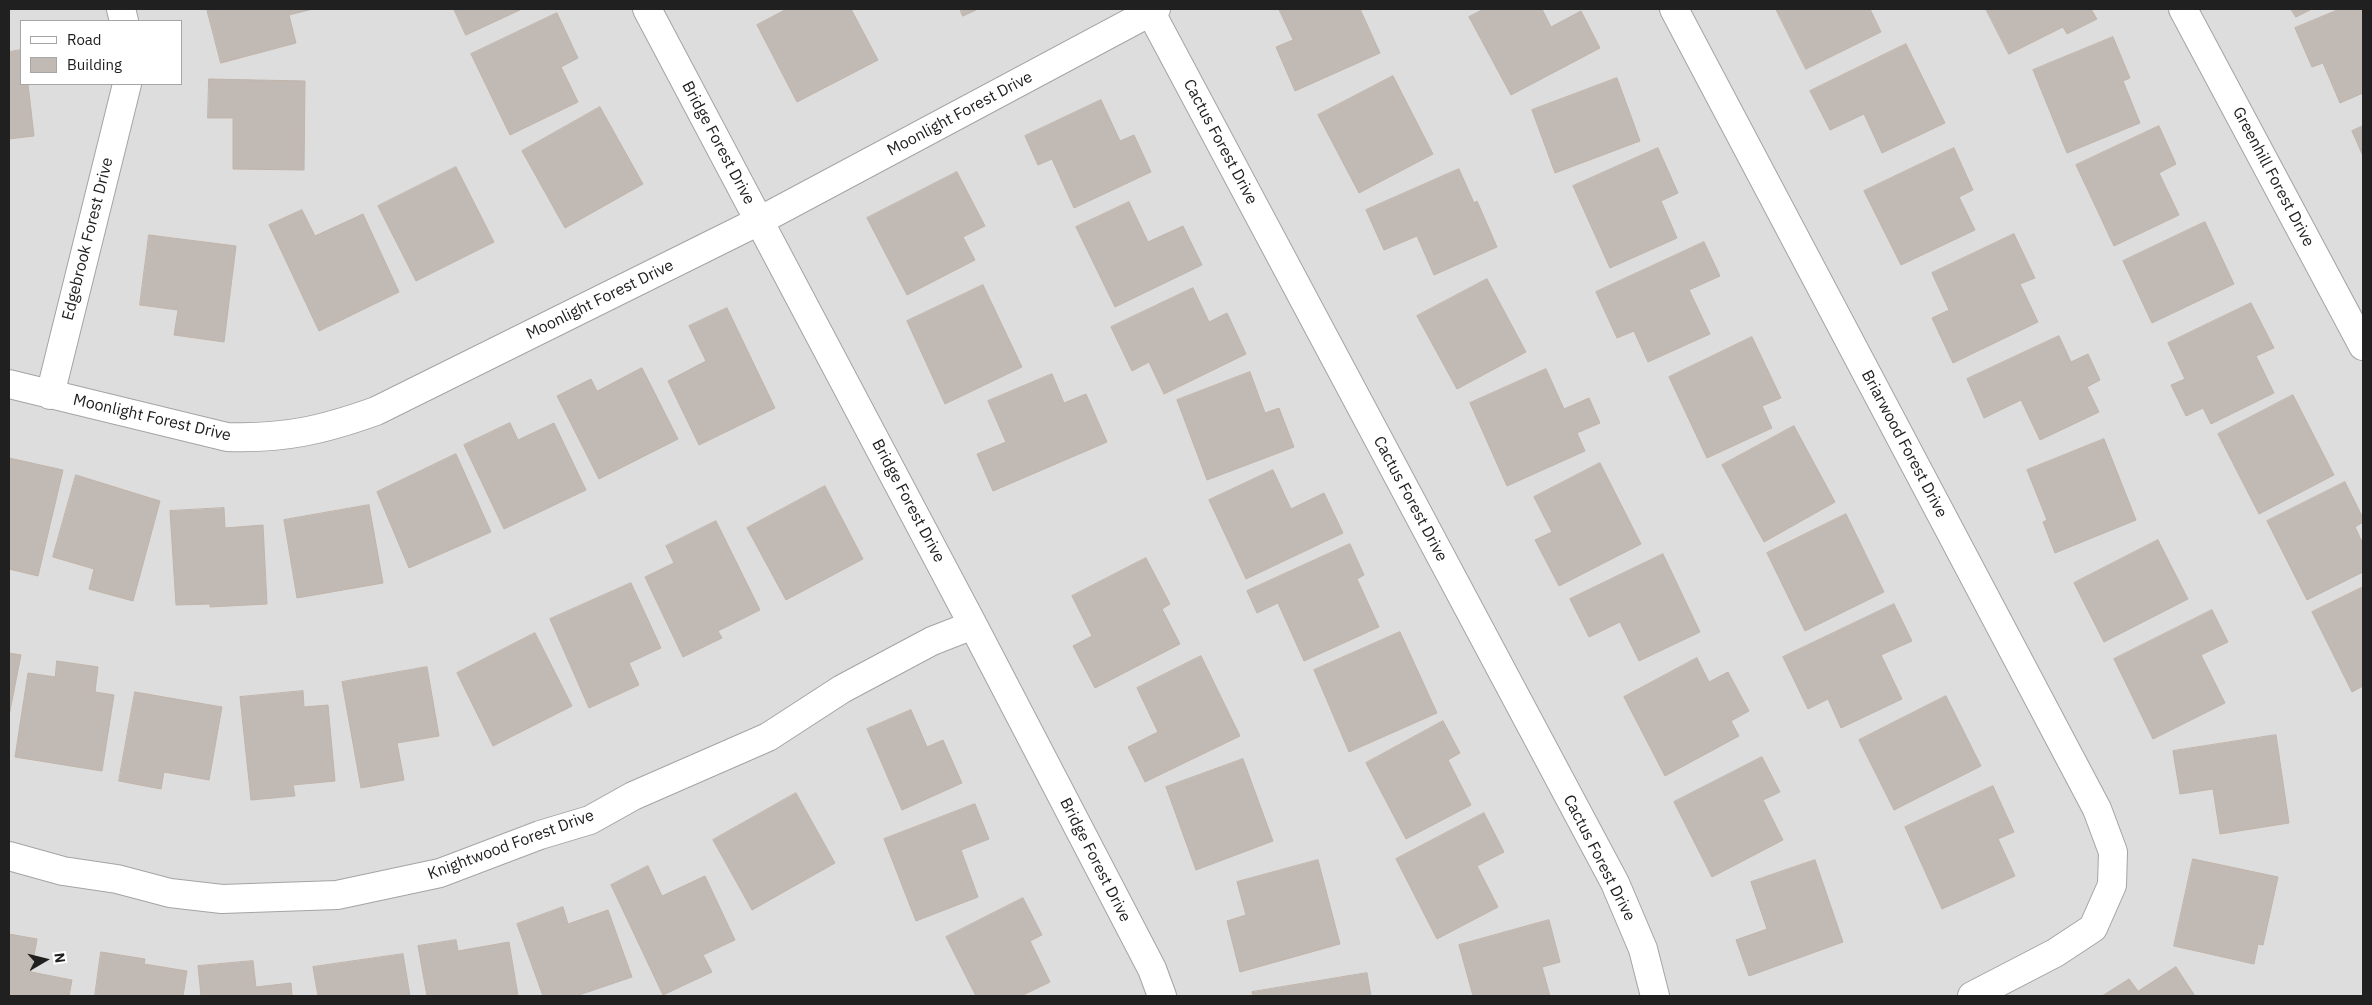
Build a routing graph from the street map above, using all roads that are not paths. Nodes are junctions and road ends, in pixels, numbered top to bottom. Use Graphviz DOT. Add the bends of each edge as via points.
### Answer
graph roads {
  1 [pos="647,9"];
  2 [pos="1674,9"];
  3 [pos="2183,9"];
  4 [pos="1152,10"];
  5 [pos="127,85"];
  6 [pos="759,221"];
  7 [pos="2363,346"];
  8 [pos="9,384"];
  9 [pos="50,395"];
  10 [pos="974,625"];
  11 [pos="9,856"];
  12 [pos="1162,996"];
  13 [pos="1656,996"];
  14 [pos="1972,996"];
  1 -- 6 [label="street, Bridge Forest Drive"];
  2 -- 14 [label="street, Briarwood Forest Drive" via="2097,809 2113,852 2112,885 2093,928 2055,953"];
  3 -- 7 [label="street, Greenhill Forest Drive"];
  4 -- 6 [label="street, Moonlight Forest Drive"];
  4 -- 13 [label="street, Cactus Forest Drive" via="1614,884 1644,949"];
  5 -- 9 [label="street, Edgebrook Forest Drive"];
  6 -- 9 [label="street, Moonlight Forest Drive" via="376,412 337,425 299,434 227,437"];
  6 -- 10 [label="street, Bridge Forest Drive"];
  8 -- 9 [label="street, Moonlight Forest Drive"];
  10 -- 11 [label="street, Knightwood Forest Drive" via="932,640 850,685 768,737 633,796 590,820 540,835 440,873 337,895 222,899 170,893 117,879 63,871"];
  10 -- 12 [label="street, Bridge Forest Drive" via="1152,969"];
}
